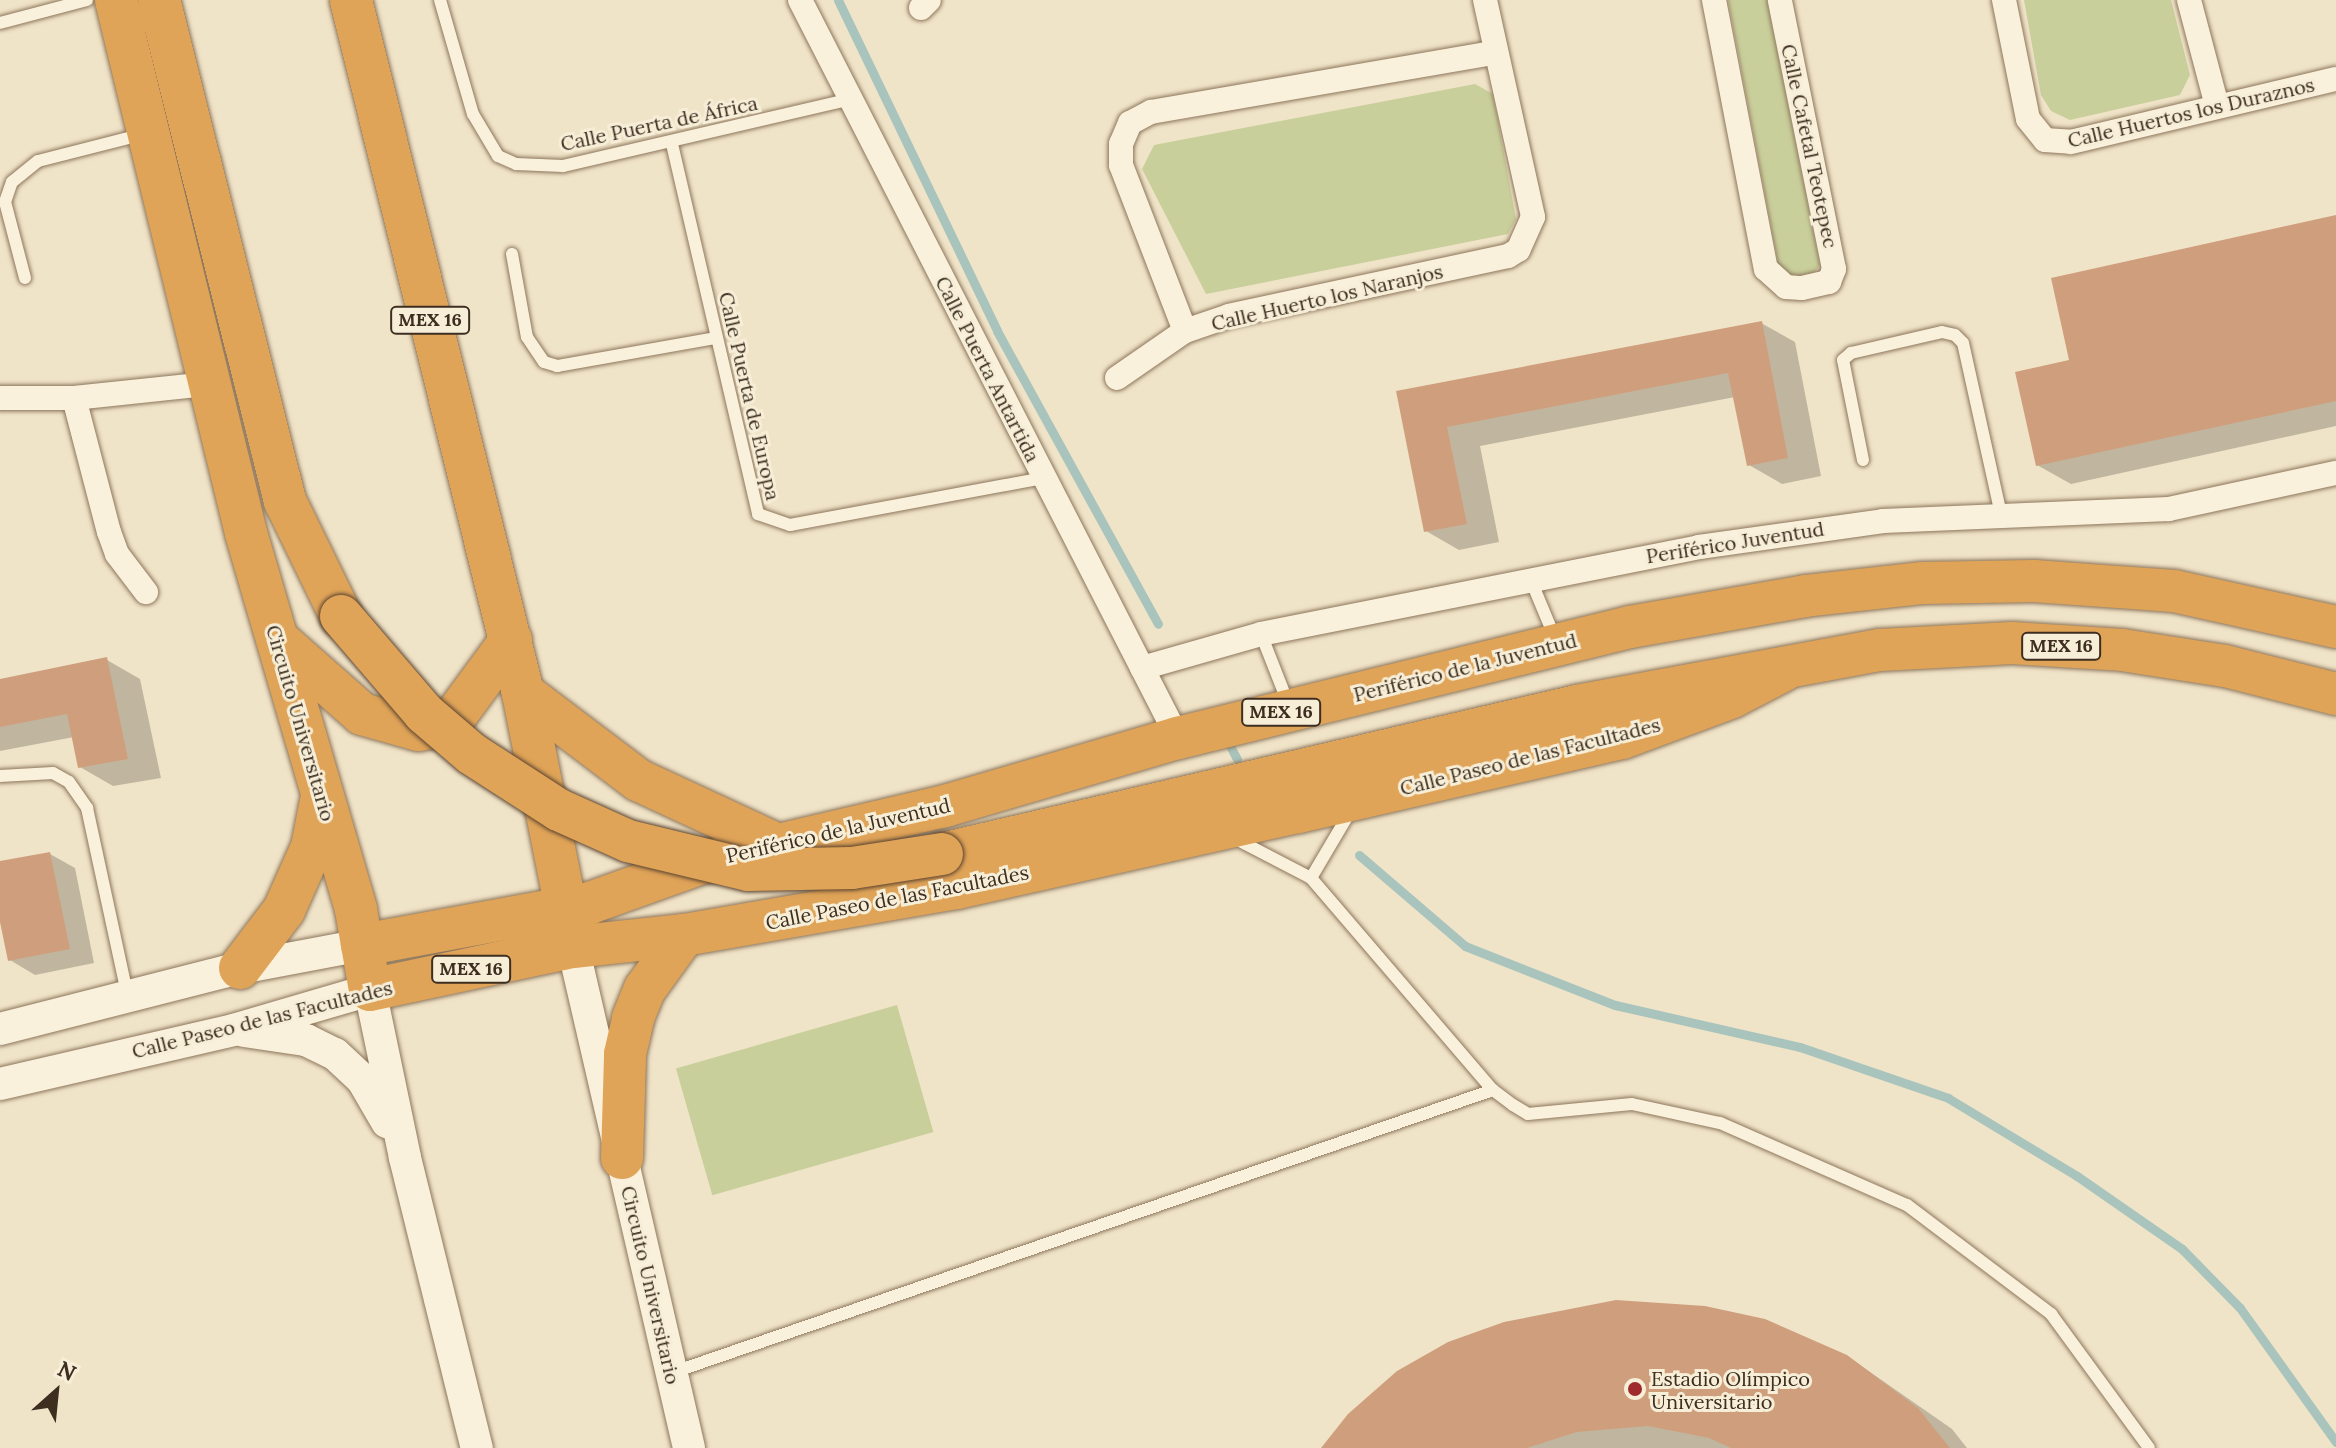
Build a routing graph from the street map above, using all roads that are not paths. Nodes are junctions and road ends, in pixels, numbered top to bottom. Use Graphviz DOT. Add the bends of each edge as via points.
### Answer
graph roads {
  1 [pos="87,0"];
  2 [pos="116,0"];
  3 [pos="159,0"];
  4 [pos="351,0"];
  5 [pos="440,0"];
  6 [pos="800,0"];
  7 [pos="1485,0"];
  8 [pos="1714,0"];
  9 [pos="1780,0"];
  10 [pos="2004,0"];
  11 [pos="2189,0"];
  12 [pos="0,23"];
  13 [pos="1493,53"];
  14 [pos="2336,79"];
  15 [pos="851,99"];
  16 [pos="2217,106"];
  17 [pos="147,133"];
  18 [pos="672,144"];
  19 [pos="512,254"];
  20 [pos="25,278"];
  21 [pos="1185,331"];
  22 [pos="715,338"];
  23 [pos="1117,378"];
  24 [pos="208,384"];
  25 [pos="0,398"];
  26 [pos="74,398"];
  27 [pos="1863,460"];
  28 [pos="2336,473"];
  29 [pos="1043,478"];
  30 [pos="2001,515"];
  31 [pos="1530,578"];
  32 [pos="146,592"];
  33 [pos="266,602"];
  34 [pos="2336,627"];
  35 [pos="1261,634"];
  36 [pos="511,640"];
  37 [pos="1558,645"];
  38 [pos="1142,668"];
  39 [pos="1784,670"];
  40 [pos="523,693"];
  41 [pos="2336,694"];
  42 [pos="1290,710"];
  43 [pos="1178,738"];
  44 [pos="0,776"];
  45 [pos="322,796"];
  46 [pos="1331,816"];
  47 [pos="1212,831"];
  48 [pos="769,846"];
  49 [pos="1311,878"];
  50 [pos="794,918"];
  51 [pos="570,927"];
  52 [pos="684,935"];
  53 [pos="362,945"];
  54 [pos="240,968"];
  55 [pos="370,990"];
  56 [pos="128,998"];
  57 [pos="0,1029"];
  58 [pos="233,1030"];
  59 [pos="0,1084"];
  60 [pos="1493,1090"];
  61 [pos="405,1158"];
  62 [pos="622,1158"];
  63 [pos="671,1374"];
  64 [pos="477,1448"];
  65 [pos="689,1448"];
  66 [pos="2149,1448"];
  1 -- 12 [label="lane"];
  2 -- 17 [label="highway, Circuito Universitario"];
  3 -- 39 [label="highway, bridge" via="285,501 341,616 424,713 497,771 559,810 628,841 748,870 852,868 942,854 1577,706"];
  4 -- 36 [label="highway, Circuito Universitario / MEX 16"];
  5 -- 18 [label="lane, Calle Puerta de África" via="473,114 498,156 516,164 563,166"];
  6 -- 15 [label="street, Calle Puerta Antartida"];
  7 -- 13 [label="street, Calle Huerto los Naranjos"];
  8 -- 9 [label="street, Calle Cafetal Teotepec" via="1766,269 1786,287 1802,288 1829,282 1834,269"];
  10 -- 16 [label="street, Calle Huertos los Duraznos" via="2028,119 2045,140 2071,142"];
  11 -- 16 [label="street"];
  13 -- 21 [label="street, Calle Huerto los Naranjos" via="1533,217 1518,250 1229,316"];
  13 -- 21 [label="street, Calle Huerto los Naranjos" via="1151,112 1130,123 1121,144 1121,165"];
  14 -- 16 [label="street, Calle Huertos los Duraznos"];
  15 -- 18 [label="lane, Calle Puerta de África"];
  15 -- 29 [label="street, Calle Puerta Antartida"];
  17 -- 20 [label="lane" via="38,161 12,182 5,202"];
  17 -- 24 [label="highway, Circuito Universitario"];
  18 -- 22 [label="lane, Calle Puerta de Europa"];
  19 -- 22 [label="lane" via="527,337 544,362 557,366"];
  21 -- 23 [label="street, Calle Huerto los Naranjos"];
  22 -- 29 [label="lane, Calle Puerta de Europa" via="752,505 768,521 790,525"];
  24 -- 26 [label="street"];
  24 -- 33 [label="highway, Circuito Universitario"];
  25 -- 26 [label="street"];
  26 -- 32 [label="street" via="117,554"];
  27 -- 30 [label="lane" via="1843,360 1851,353 1942,332 1955,335 1963,343"];
  28 -- 30 [label="street, Periférico Juventud" via="2169,509"];
  29 -- 38 [label="street, Calle Puerta Antartida"];
  30 -- 31 [label="street, Periférico Juventud" via="1799,531"];
  31 -- 35 [label="street, Periférico Juventud"];
  31 -- 37 [label="lane"];
  33 -- 36 [label="highway" via="362,714 419,730 456,715"];
  33 -- 45 [label="highway, Circuito Universitario"];
  34 -- 37 [label="highway, Periférico de la Juventud / MEX 16" via="2174,591 2034,581 1923,583 1805,596"];
  35 -- 38 [label="street, Periférico Juventud"];
  35 -- 42 [label="lane"];
  36 -- 40 [label="highway, Circuito Universitario / MEX 16"];
  37 -- 42 [label="highway, Periférico de la Juventud / MEX 16"];
  38 -- 43 [label="street, Calle Puerta Antartida"];
  39 -- 41 [label="highway, MEX 16" via="1880,650 2012,643 2122,650 2225,666"];
  39 -- 46 [label="highway, Calle Paseo de las Facultades / MEX 16" via="1732,697 1622,738"];
  40 -- 48 [label="highway" via="638,780"];
  40 -- 51 [label="highway, Circuito Universitario / MEX 16"];
  42 -- 43 [label="highway, Periférico de la Juventud / MEX 16"];
  43 -- 48 [label="highway, Periférico de la Juventud / MEX 16" via="945,806"];
  44 -- 56 [label="lane" via="53,773 69,782 87,808"];
  45 -- 53 [label="highway, Circuito Universitario"];
  45 -- 54 [label="highway" via="312,847 284,910"];
  46 -- 47 [label="highway, Calle Paseo de las Facultades / MEX 16"];
  46 -- 49 [label="lane"];
  47 -- 49 [label="lane" via="1276,856"];
  47 -- 50 [label="highway, Calle Paseo de las Facultades / MEX 16"];
  48 -- 50 [label="highway" via="774,895"];
  48 -- 51 [label="highway, Periférico de la Juventud / MEX 16, bridge" via="702,863"];
  49 -- 60 [label="lane"];
  50 -- 52 [label="highway, Calle Paseo de las Facultades / MEX 16"];
  51 -- 52 [label="highway, Calle Paseo de las Facultades / MEX 16"];
  51 -- 53 [label="highway, Calle Paseo de las Facultades / MEX 16"];
  51 -- 55 [label="highway, Calle Paseo de las Facultades / MEX 16"];
  51 -- 62 [label="main road, Circuito Universitario / MEX 16"];
  52 -- 62 [label="highway" via="645,989 633,1018 625,1054"];
  53 -- 54 [label="main road, Calle Paseo de las Facultades"];
  53 -- 55 [label="highway, Circuito Universitario"];
  54 -- 56 [label="main road, Calle Paseo de las Facultades"];
  55 -- 58 [label="main road, Calle Paseo de las Facultades"];
  55 -- 61 [label="main road, Circuito Universitario"];
  56 -- 57 [label="main road, Calle Paseo de las Facultades"];
  58 -- 59 [label="main road, Calle Paseo de las Facultades"];
  58 -- 61 [label="main road" via="306,1040 335,1054 362,1079"];
  60 -- 63 [label="lane"];
  60 -- 66 [label="lane" via="1528,1114 1632,1104 1720,1123 1907,1205 2051,1314"];
  61 -- 64 [label="main road, Circuito Universitario"];
  62 -- 63 [label="main road, Circuito Universitario / MEX 16"];
  63 -- 65 [label="main road, Circuito Universitario / MEX 16"];
}
